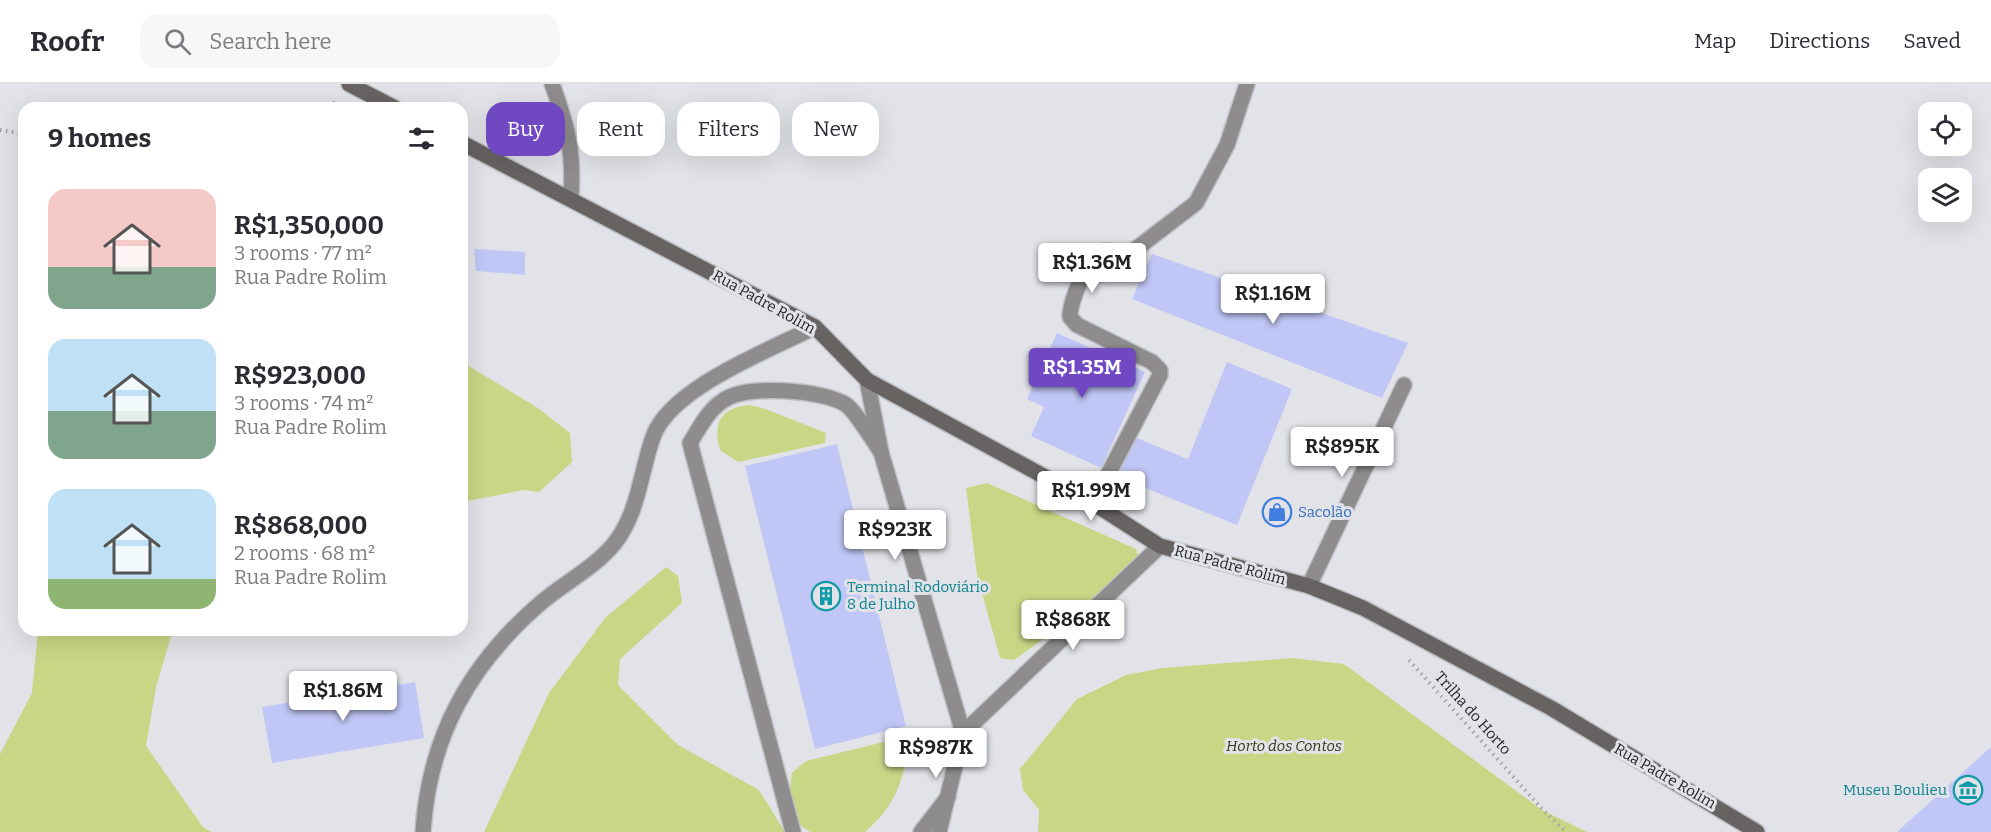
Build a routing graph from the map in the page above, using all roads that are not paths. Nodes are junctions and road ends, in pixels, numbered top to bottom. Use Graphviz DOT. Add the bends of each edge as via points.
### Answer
graph roads {
  1 [pos="349,84"];
  2 [pos="552,84"];
  3 [pos="1248,84"];
  4 [pos="384,102"];
  5 [pos="468,145"];
  6 [pos="572,199"];
  7 [pos="815,327"];
  8 [pos="867,380"];
  9 [pos="1404,385"];
  10 [pos="880,452"];
  11 [pos="1093,503"];
  12 [pos="1160,546"];
  13 [pos="1309,586"];
  14 [pos="963,733"];
  15 [pos="948,797"];
  16 [pos="423,832"];
  17 [pos="793,832"];
  18 [pos="921,832"];
  19 [pos="939,832"];
  20 [pos="1757,832"];
  1 -- 4 [label="main road"];
  2 -- 6 [label="street" via="567,125 574,163"];
  3 -- 11 [label="street" via="1227,145 1196,203 1132,252 1098,254 1073,295 1070,317 1077,325 1152,362 1160,370"];
  5 -- 6 [label="main road, Rua Padre Rolim"];
  6 -- 7 [label="main road, Rua Padre Rolim"];
  7 -- 8 [label="main road, Rua Padre Rolim"];
  7 -- 16 [label="street" via="696,388 670,411 653,435 634,511 614,544 494,648 468,682 435,756"];
  8 -- 10 [label="street"];
  8 -- 11 [label="main road, Rua Padre Rolim"];
  9 -- 13 [label="street"];
  10 -- 14 [label="street"];
  10 -- 17 [label="street" via="846,404 802,392 750,390 726,398 710,411 690,443"];
  11 -- 12 [label="main road, Rua Padre Rolim"];
  12 -- 13 [label="main road, Rua Padre Rolim"];
  12 -- 14 [label="street"];
  13 -- 20 [label="main road, Rua Padre Rolim" via="1363,608 1551,708"];
  14 -- 15 [label="street"];
  15 -- 18 [label="street"];
  15 -- 19 [label="street"];
}
